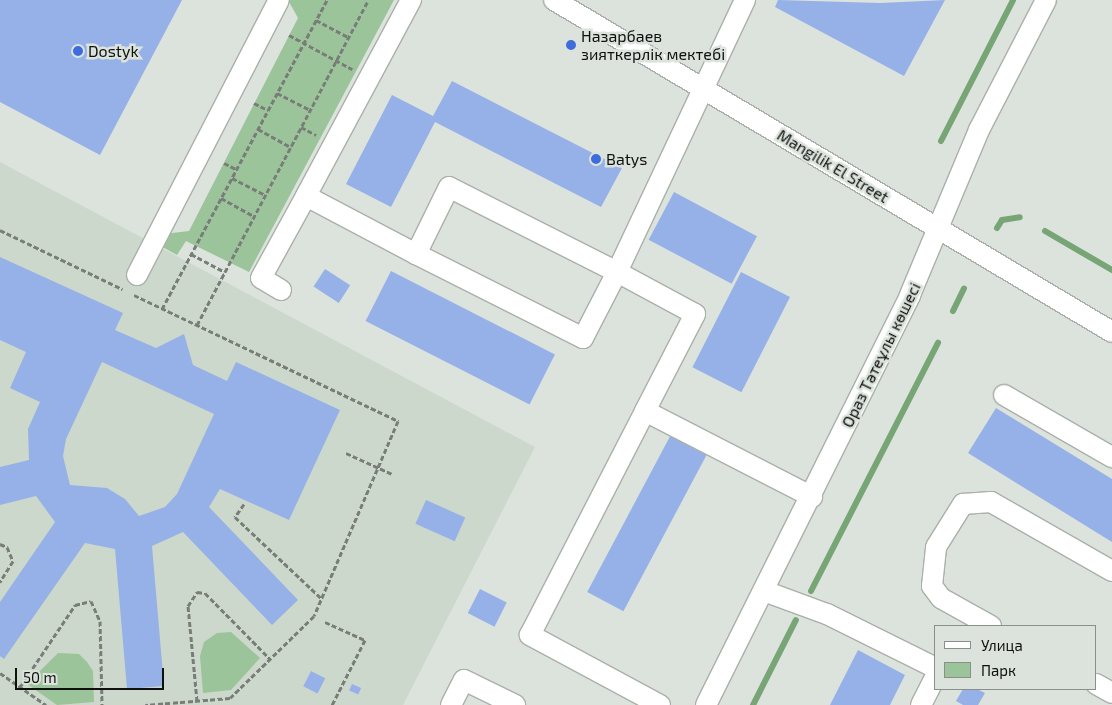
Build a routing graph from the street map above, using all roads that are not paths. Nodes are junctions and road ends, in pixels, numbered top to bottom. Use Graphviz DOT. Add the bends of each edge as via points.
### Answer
graph roads {
  1 [pos="279,0"];
  2 [pos="411,0"];
  3 [pos="554,0"];
  4 [pos="745,0"];
  5 [pos="1046,0"];
  6 [pos="702,88"];
  7 [pos="306,196"];
  8 [pos="938,231"];
  9 [pos="416,254"];
  10 [pos="617,272"];
  11 [pos="137,275"];
  12 [pos="281,290"];
  13 [pos="1112,332"];
  14 [pos="1004,395"];
  15 [pos="645,411"];
  16 [pos="1112,457"];
  17 [pos="812,497"];
  18 [pos="1112,571"];
  19 [pos="764,591"];
  20 [pos="967,621"];
  21 [pos="986,625"];
  22 [pos="934,667"];
  23 [pos="934,680"];
  24 [pos="1097,684"];
  25 [pos="1112,692"];
  26 [pos="451,705"];
  27 [pos="516,705"];
  28 [pos="660,705"];
  29 [pos="706,705"];
  30 [pos="921,705"];
  1 -- 11 [label="street"];
  2 -- 7 [label="street"];
  3 -- 6 [label="street, Mangilik El Street"];
  4 -- 6 [label="street"];
  5 -- 8 [label="street, Ораз Тәтеұлы көшесі" via="979,130"];
  6 -- 8 [label="street, Mangilik El Street"];
  6 -- 10 [label="street"];
  7 -- 9 [label="street"];
  7 -- 12 [label="street" via="261,278"];
  8 -- 13 [label="street, Mangilik El Street"];
  8 -- 17 [label="street, Ораз Тәтеұлы көшесі"];
  9 -- 10 [label="street" via="583,338"];
  9 -- 10 [label="street" via="449,188"];
  10 -- 15 [label="street" via="695,314"];
  14 -- 16 [label="street"];
  15 -- 17 [label="street"];
  15 -- 28 [label="street" via="530,635"];
  17 -- 19 [label="street, Ораз Тәтеұлы көшесі"];
  18 -- 20 [label="street" via="991,502 963,504 936,547 930,575 941,598"];
  19 -- 22 [label="street" via="827,614"];
  19 -- 29 [label="street, Ораз Тәтеұлы көшесі"];
  20 -- 21 [label="street"];
  23 -- 30 [label="street"];
  24 -- 25 [label="street"];
  26 -- 27 [label="street" via="464,680"];
}
